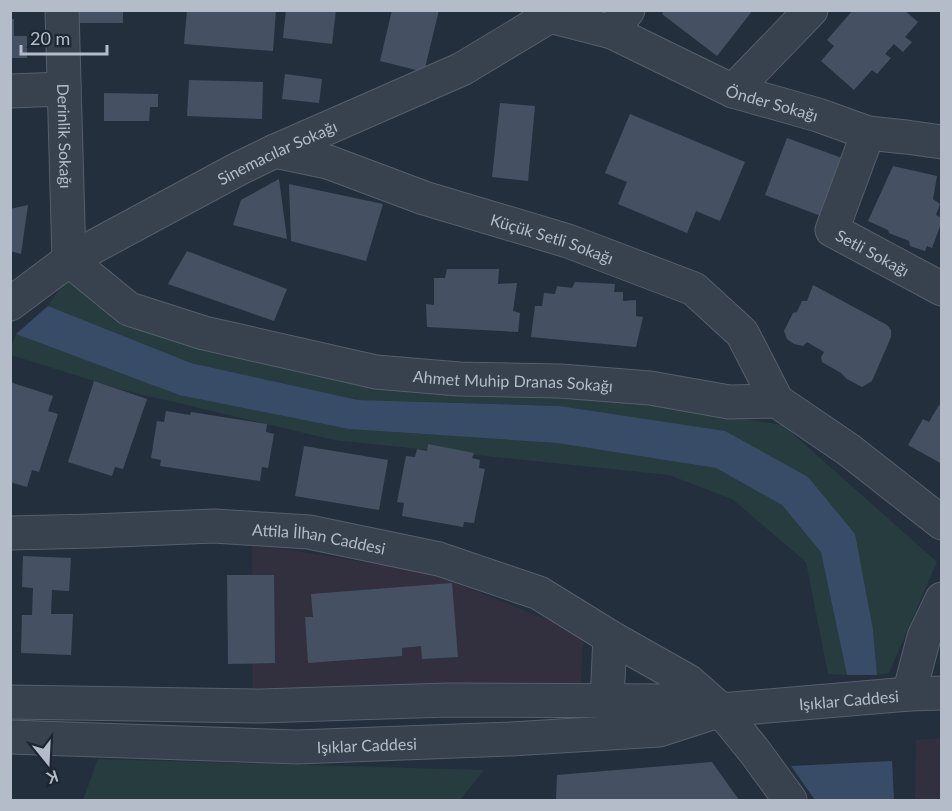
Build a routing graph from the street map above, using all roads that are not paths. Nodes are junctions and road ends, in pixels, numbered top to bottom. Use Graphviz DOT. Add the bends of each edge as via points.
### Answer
graph roads {
  1 [pos="62,10"];
  2 [pos="811,10"];
  3 [pos="544,13"];
  4 [pos="620,21"];
  5 [pos="64,89"];
  6 [pos="10,91"];
  7 [pos="733,92"];
  8 [pos="868,134"];
  9 [pos="942,142"];
  10 [pos="275,151"];
  11 [pos="69,260"];
  12 [pos="942,289"];
  13 [pos="10,304"];
  14 [pos="777,401"];
  15 [pos="942,523"];
  16 [pos="10,533"];
  17 [pos="942,599"];
  18 [pos="610,637"];
  19 [pos="942,693"];
  20 [pos="909,694"];
  21 [pos="607,701"];
  22 [pos="10,702"];
  23 [pos="721,710"];
  24 [pos="10,737"];
  25 [pos="790,801"];
  1 -- 5 [label="street, Derinlik Sokağı"];
  2 -- 7 [label="street"];
  3 -- 4 [label="street, Önder Sokağı"];
  3 -- 10 [label="street, Sinemacılar Sokağı" via="462,69"];
  4 -- 7 [label="street, Önder Sokağı"];
  5 -- 6 [label="street"];
  5 -- 11 [label="street, Derinlik Sokağı"];
  7 -- 8 [label="street, Önder Sokağı" via="818,115"];
  8 -- 9 [label="street, Önder Sokağı"];
  8 -- 12 [label="street, Setli Sokağı" via="832,230"];
  10 -- 11 [label="street, Sinemacılar Sokağı"];
  10 -- 14 [label="street, Küçük Setli Sokağı" via="328,162 424,198 568,242 694,289 742,333"];
  11 -- 13 [label="street, Sinemacılar Sokağı"];
  11 -- 14 [label="street, Ahmet Muhip Dranas Sokağı" via="129,309 204,333 376,372 650,388 729,402"];
  14 -- 15 [label="street" via="849,450"];
  16 -- 18 [label="street, Attila İlhan Caddesi" via="214,526 309,532 439,559 538,593"];
  17 -- 20 [label="street" via="924,637"];
  18 -- 21 [label="street"];
  18 -- 23 [label="street, Attila İlhan Caddesi" via="688,681"];
  19 -- 20 [label="street, Işıklar Caddesi"];
  20 -- 23 [label="street, Işıklar Caddesi"];
  21 -- 22 [label="street, Işıklar Caddesi" via="448,700 260,706"];
  21 -- 23 [label="street, Işıklar Caddesi" via="667,701"];
  23 -- 24 [label="street, Işıklar Caddesi" via="659,730 511,739 297,747"];
  23 -- 25 [label="street, Attila İlhan Caddesi"];
}
